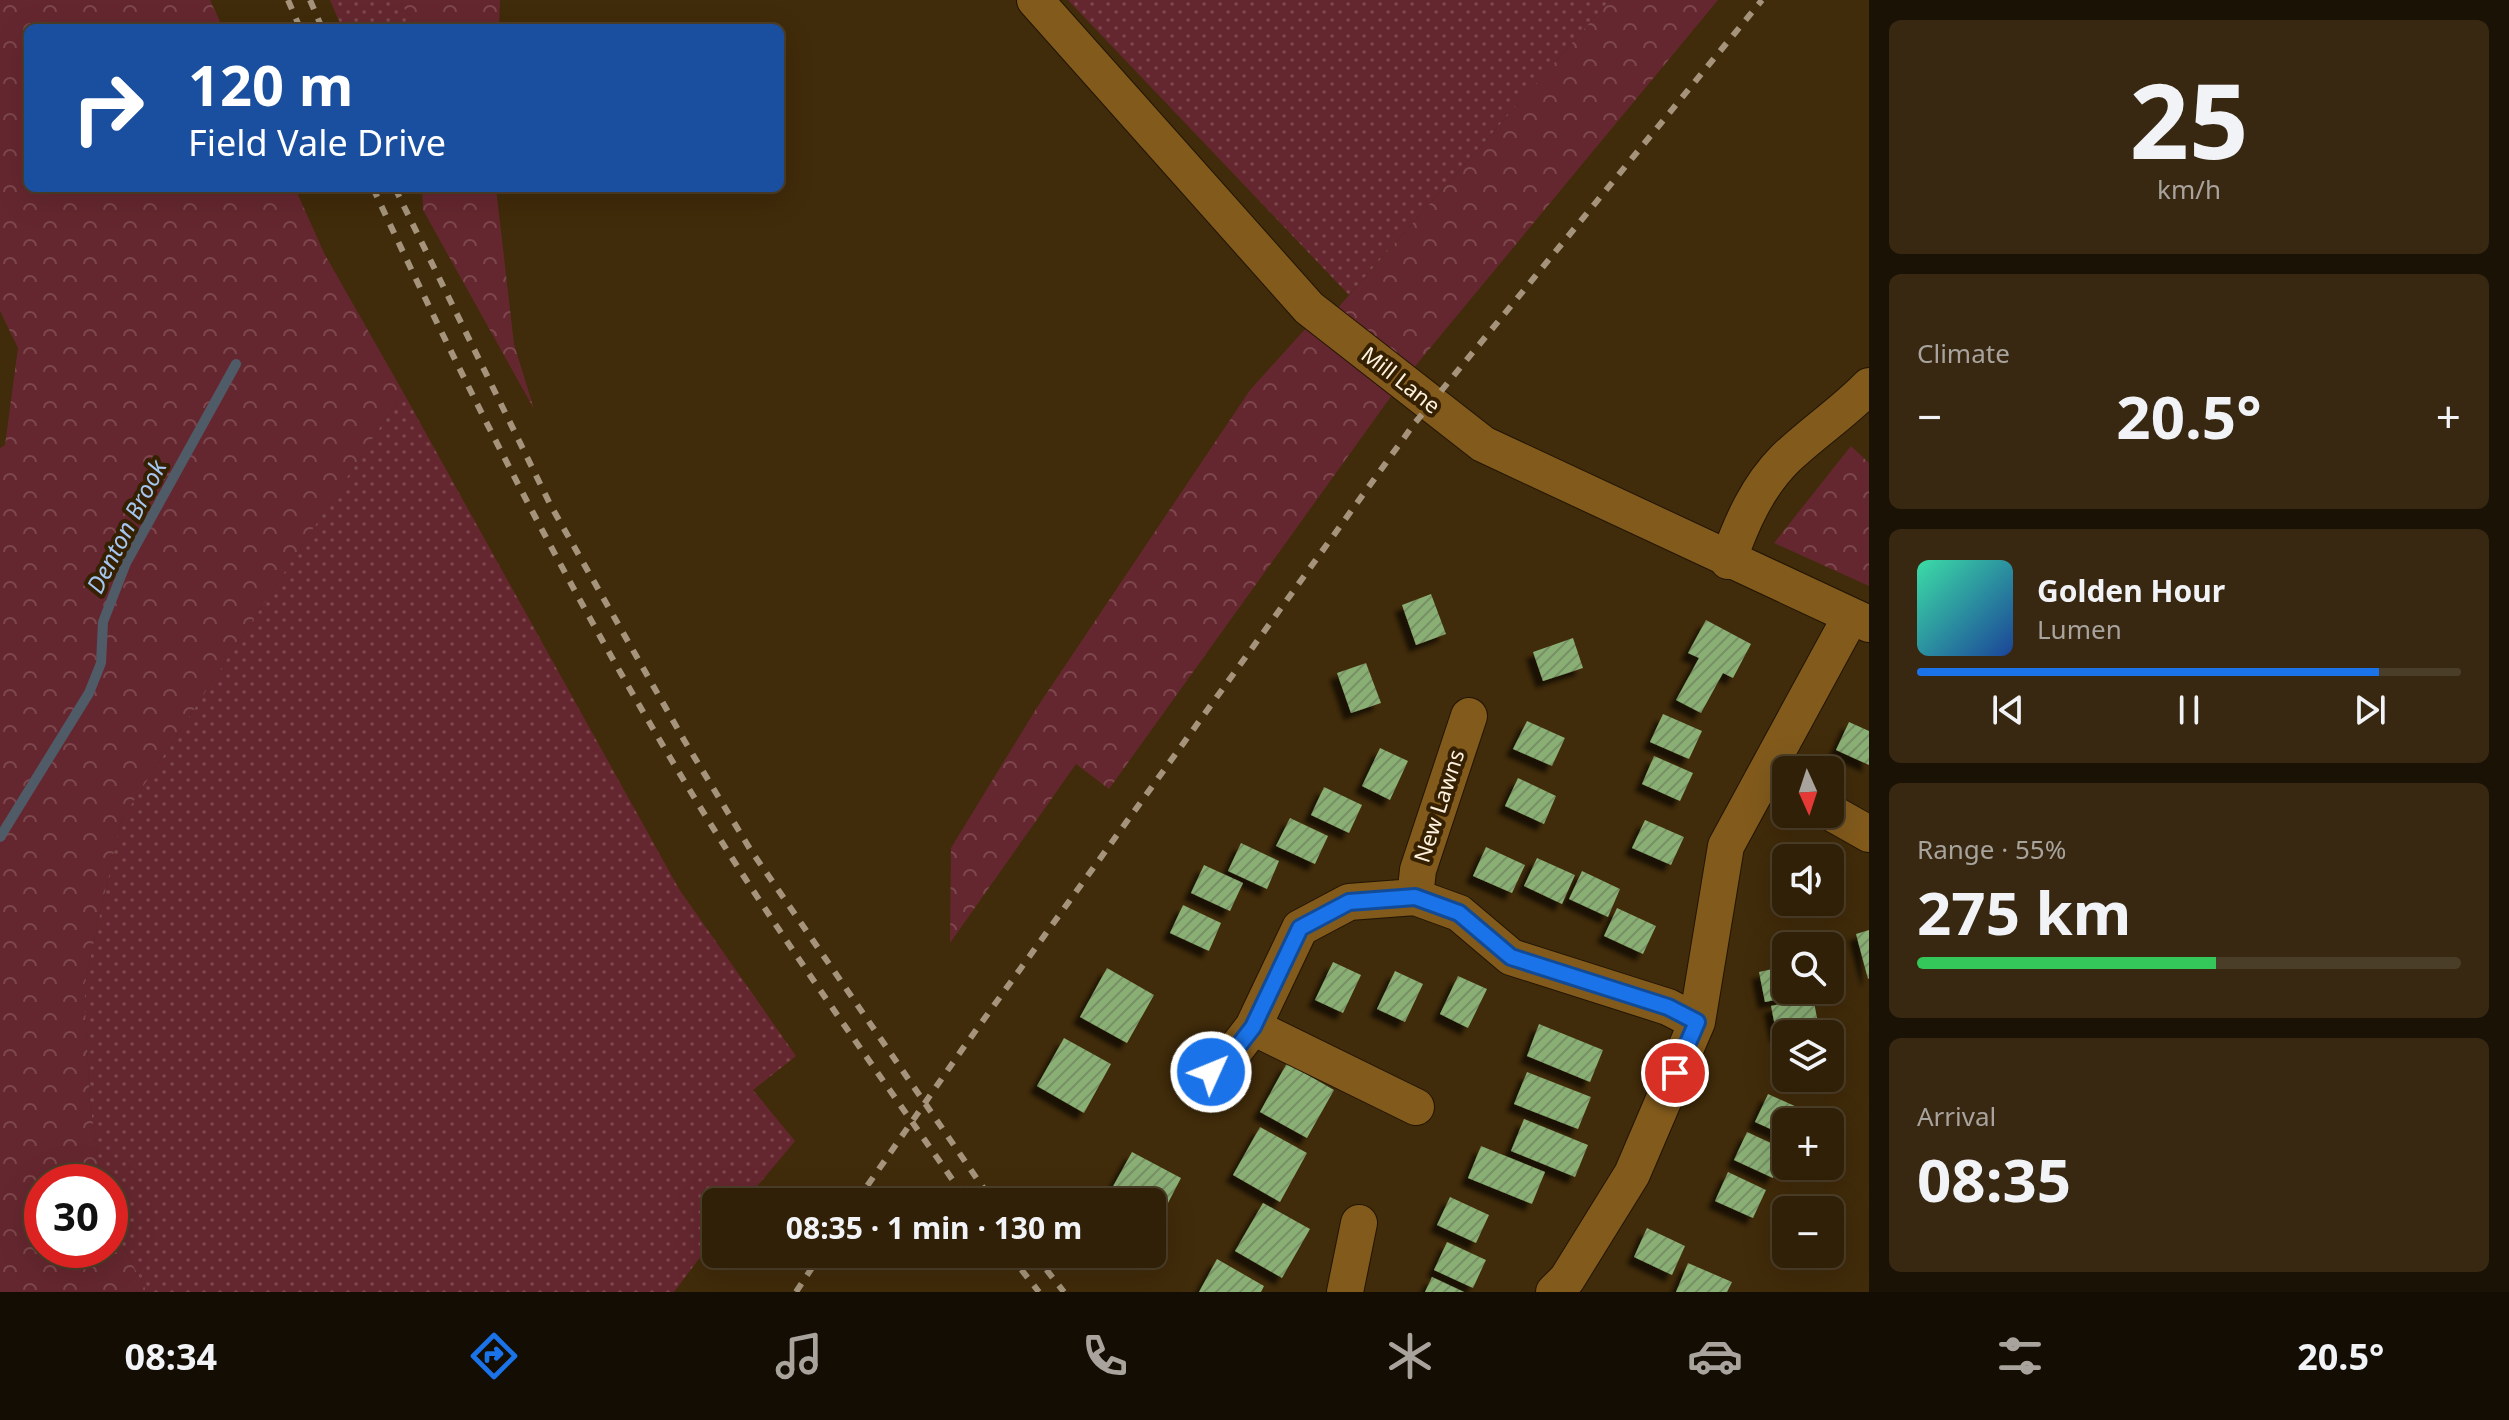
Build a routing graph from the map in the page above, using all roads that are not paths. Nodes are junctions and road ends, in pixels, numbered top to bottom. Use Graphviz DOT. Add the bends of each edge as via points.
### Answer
graph roads {
  1 [pos="1035,0"];
  2 [pos="1869,386"];
  3 [pos="1728,561"];
  4 [pos="1860,620"];
  5 [pos="1469,716"];
  6 [pos="1788,756"];
  7 [pos="1772,785"];
  8 [pos="1844,820"];
  9 [pos="1869,834"];
  10 [pos="1415,897"];
  11 [pos="1697,1022"];
  12 [pos="1253,1027"];
  13 [pos="1193,1085"];
  14 [pos="1416,1107"];
  15 [pos="1359,1223"];
  16 [pos="1567,1288"];
  17 [pos="1345,1292"];
  1 -- 3 [label="street, Mill Lane" via="1309,308 1483,444"];
  2 -- 3 [label="street" via="1785,459 1754,500"];
  3 -- 4 [label="street, Mill Lane"];
  4 -- 6 [label="street"];
  5 -- 10 [label="street, New Lawns" via="1418,870"];
  7 -- 11 [label="street" via="1726,846"];
  8 -- 9 [label="street"];
  10 -- 11 [label="street" via="1459,913 1511,957 1668,1007"];
  10 -- 12 [label="street" via="1349,902 1300,928"];
  11 -- 16 [label="street" via="1632,1174"];
  12 -- 13 [label="street" via="1229,1058"];
  12 -- 14 [label="street"];
  15 -- 17 [label="street"];
}
